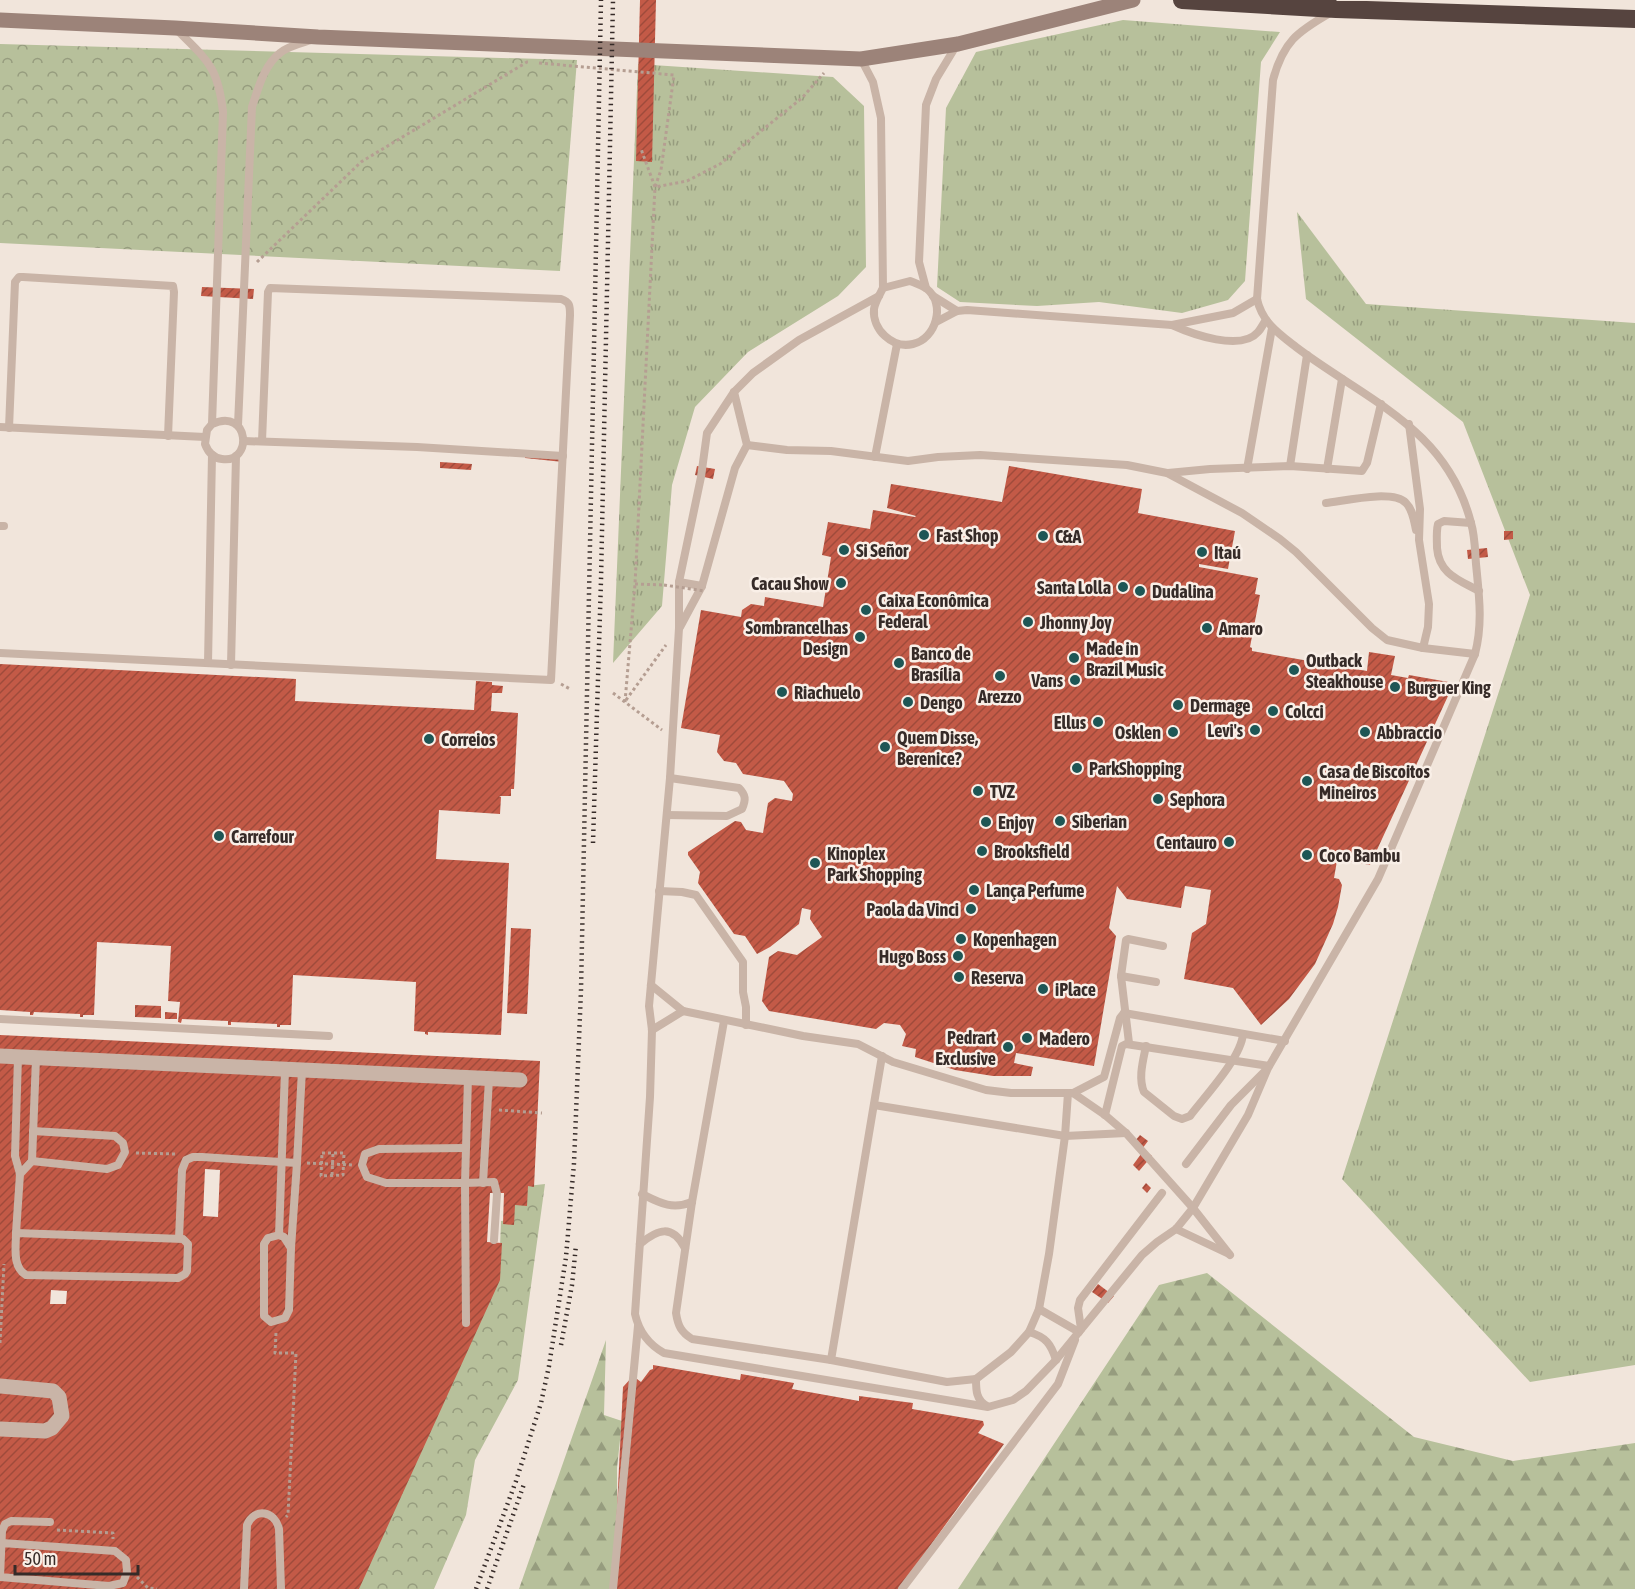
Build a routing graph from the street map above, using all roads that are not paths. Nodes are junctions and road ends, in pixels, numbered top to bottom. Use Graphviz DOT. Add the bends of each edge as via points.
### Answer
graph roads {
  1 [pos="1133,0"];
  2 [pos="1182,0"];
  3 [pos="1336,9"];
  4 [pos="1606,18"];
  5 [pos="1635,19"];
  6 [pos="0,21"];
  7 [pos="1635,27"];
  8 [pos="175,28"];
  9 [pos="318,37"];
  10 [pos="958,44"];
  11 [pos="861,59"];
  12 [pos="884,288"];
  13 [pos="926,288"];
  14 [pos="879,296"];
  15 [pos="933,297"];
  16 [pos="1257,299"];
  17 [pos="957,311"];
  18 [pos="1266,320"];
  19 [pos="936,322"];
  20 [pos="1172,325"];
  21 [pos="1272,328"];
  22 [pos="897,344"];
  23 [pos="1307,355"];
  24 [pos="1342,379"];
  25 [pos="734,392"];
  26 [pos="1381,404"];
  27 [pos="212,424"];
  28 [pos="1409,424"];
  29 [pos="238,425"];
  30 [pos="4,428"];
  31 [pos="168,436"];
  32 [pos="205,437"];
  33 [pos="244,441"];
  34 [pos="262,441"];
  35 [pos="747,445"];
  36 [pos="212,455"];
  37 [pos="236,456"];
  38 [pos="563,456"];
  39 [pos="875,457"];
  40 [pos="1290,466"];
  41 [pos="1247,469"];
  42 [pos="1328,469"];
  43 [pos="1167,473"];
  44 [pos="1326,503"];
  45 [pos="1471,523"];
  46 [pos="1419,540"];
  47 [pos="679,582"];
  48 [pos="703,588"];
  49 [pos="1479,591"];
  50 [pos="679,628"];
  51 [pos="1423,648"];
  52 [pos="0,653"];
  53 [pos="1475,654"];
  54 [pos="208,663"];
  55 [pos="231,665"];
  56 [pos="670,778"];
  57 [pos="667,815"];
  58 [pos="659,891"];
  59 [pos="1163,946"];
  60 [pos="1122,976"];
  61 [pos="1156,982"];
  62 [pos="651,985"];
  63 [pos="683,1011"];
  64 [pos="1124,1013"];
  65 [pos="0,1019"];
  66 [pos="724,1021"];
  67 [pos="746,1024"];
  68 [pos="652,1030"];
  69 [pos="1243,1034"];
  70 [pos="329,1036"];
  71 [pos="1285,1041"];
  72 [pos="1129,1043"];
  73 [pos="1146,1046"];
  74 [pos="0,1056"];
  75 [pos="882,1056"];
  76 [pos="18,1058"];
  77 [pos="36,1058"];
  78 [pos="1233,1060"];
  79 [pos="1268,1067"];
  80 [pos="285,1070"];
  81 [pos="302,1070"];
  82 [pos="468,1078"];
  83 [pos="1108,1078"];
  84 [pos="489,1079"];
  85 [pos="520,1080"];
  86 [pos="1071,1093"];
  87 [pos="874,1105"];
  88 [pos="1105,1115"];
  89 [pos="33,1131"];
  90 [pos="1126,1133"];
  91 [pos="1065,1136"];
  92 [pos="465,1148"];
  93 [pos="32,1161"];
  94 [pos="281,1162"];
  95 [pos="297,1163"];
  96 [pos="1186,1164"];
  97 [pos="20,1174"];
  98 [pos="465,1183"];
  99 [pos="483,1183"];
  100 [pos="642,1194"];
  101 [pos="1162,1194"];
  102 [pos="692,1202"];
  103 [pos="1193,1208"];
  104 [pos="1176,1229"];
  105 [pos="16,1233"];
  106 [pos="279,1235"];
  107 [pos="179,1238"];
  108 [pos="494,1240"];
  109 [pos="640,1244"];
  110 [pos="291,1248"];
  111 [pos="685,1248"];
  112 [pos="1039,1309"];
  113 [pos="466,1323"];
  114 [pos="638,1326"];
  115 [pos="1029,1332"];
  116 [pos="1079,1332"];
  117 [pos="831,1360"];
  118 [pos="1056,1360"];
  119 [pos="976,1379"];
  120 [pos="0,1386"];
  121 [pos="988,1407"];
  122 [pos="0,1429"];
  123 [pos="51,1522"];
  124 [pos="2,1543"];
  125 [pos="244,1589"];
  126 [pos="281,1589"];
  127 [pos="613,1589"];
  128 [pos="902,1589"];
  1 -- 10 [label="street"];
  2 -- 3 [label="highway"];
  3 -- 4 [label="highway"];
  3 -- 16 [label="lane" via="1293,37 1278,61 1273,80"];
  4 -- 5 [label="highway"];
  4 -- 7 [label="highway"];
  6 -- 8 [label="street"];
  8 -- 9 [label="street"];
  8 -- 27 [label="lane" via="215,72 223,112"];
  9 -- 11 [label="street"];
  9 -- 29 [label="lane" via="280,52 268,67 252,107"];
  10 -- 11 [label="street"];
  10 -- 13 [label="lane" via="936,79 926,105 919,262"];
  11 -- 12 [label="lane" via="873,82 881,118"];
  12 -- 13 [label="lane" via="910,281"];
  12 -- 14 [label="lane"];
  13 -- 15 [label="lane"];
  14 -- 22 [label="lane" via="874,310 876,324 881,334"];
  14 -- 25 [label="lane" via="799,340"];
  15 -- 17 [label="lane"];
  15 -- 19 [label="lane"];
  16 -- 18 [label="lane"];
  16 -- 20 [label="lane" via="1233,313"];
  17 -- 19 [label="lane"];
  17 -- 20 [label="lane"];
  18 -- 20 [label="lane" via="1257,333 1232,342"];
  18 -- 21 [label="lane"];
  19 -- 22 [label="lane" via="926,337 913,344"];
  21 -- 23 [label="lane"];
  21 -- 41 [label="lane"];
  22 -- 39 [label="lane"];
  23 -- 24 [label="lane"];
  23 -- 40 [label="lane"];
  24 -- 26 [label="lane"];
  24 -- 42 [label="lane"];
  25 -- 35 [label="lane"];
  25 -- 47 [label="lane" via="707,433"];
  26 -- 28 [label="lane"];
  26 -- 42 [label="lane" via="1365,468"];
  27 -- 29 [label="lane" via="230,421"];
  27 -- 32 [label="lane"];
  28 -- 45 [label="lane" via="1446,466"];
  28 -- 46 [label="lane" via="1420,509"];
  29 -- 33 [label="lane"];
  30 -- 31 [label="lane"];
  30 -- 31 [label="lane" via="15,282 19,277 173,286"];
  31 -- 32 [label="lane"];
  32 -- 36 [label="lane"];
  33 -- 34 [label="lane"];
  33 -- 37 [label="lane"];
  34 -- 38 [label="lane"];
  34 -- 38 [label="lane" via="270,288 561,299 570,305"];
  35 -- 39 [label="lane"];
  35 -- 48 [label="lane" via="735,468"];
  36 -- 37 [label="lane" via="220,459"];
  36 -- 54 [label="lane"];
  37 -- 55 [label="lane"];
  38 -- 55 [label="lane" via="551,680"];
  39 -- 43 [label="lane" via="908,460 980,455 1126,465"];
  40 -- 41 [label="lane"];
  40 -- 42 [label="lane"];
  41 -- 43 [label="lane"];
  43 -- 51 [label="lane" via="1242,513 1280,539 1387,640"];
  44 -- 46 [label="lane" via="1399,497 1412,512"];
  45 -- 49 [label="lane"];
  45 -- 49 [label="lane" via="1438,524 1438,559 1447,572"];
  46 -- 51 [label="lane" via="1429,604"];
  47 -- 48 [label="lane"];
  47 -- 50 [label="lane"];
  48 -- 50 [label="lane"];
  49 -- 53 [label="lane" via="1480,636"];
  50 -- 56 [label="lane"];
  51 -- 53 [label="lane"];
  52 -- 54 [label="lane"];
  53 -- 71 [label="lane" via="1378,879"];
  54 -- 55 [label="lane"];
  56 -- 57 [label="lane"];
  56 -- 57 [label="lane" via="739,788 745,803 742,809 727,816"];
  57 -- 58 [label="lane"];
  58 -- 62 [label="lane"];
  58 -- 67 [label="lane" via="696,895 741,959"];
  59 -- 60 [label="lane" via="1126,940"];
  60 -- 61 [label="lane"];
  60 -- 64 [label="lane"];
  62 -- 63 [label="lane"];
  62 -- 68 [label="lane"];
  63 -- 66 [label="lane"];
  63 -- 68 [label="lane"];
  64 -- 69 [label="lane"];
  64 -- 72 [label="lane"];
  64 -- 83 [label="lane"];
  65 -- 70 [label="lane"];
  66 -- 67 [label="lane"];
  66 -- 102 [label="lane"];
  67 -- 75 [label="lane" via="858,1044"];
  68 -- 100 [label="lane"];
  69 -- 71 [label="lane"];
  69 -- 78 [label="lane"];
  71 -- 79 [label="lane"];
  72 -- 73 [label="lane"];
  72 -- 83 [label="lane" via="1122,1046"];
  73 -- 78 [label="lane"];
  73 -- 78 [label="lane" via="1144,1092 1178,1118 1190,1116"];
  74 -- 76 [label="street"];
  75 -- 86 [label="lane" via="986,1090"];
  75 -- 87 [label="lane"];
  76 -- 77 [label="street"];
  76 -- 97 [label="lane" via="15,1156"];
  77 -- 80 [label="street"];
  77 -- 89 [label="lane"];
  78 -- 79 [label="lane"];
  79 -- 96 [label="lane" via="1231,1105"];
  79 -- 103 [label="lane" via="1248,1115"];
  80 -- 81 [label="street"];
  80 -- 94 [label="lane"];
  81 -- 82 [label="street"];
  81 -- 95 [label="lane"];
  82 -- 84 [label="street"];
  82 -- 92 [label="lane"];
  83 -- 86 [label="lane"];
  83 -- 88 [label="lane"];
  84 -- 85 [label="street"];
  84 -- 99 [label="lane"];
  86 -- 88 [label="lane"];
  86 -- 91 [label="lane"];
  87 -- 91 [label="lane"];
  87 -- 117 [label="lane"];
  88 -- 90 [label="lane"];
  89 -- 93 [label="lane"];
  89 -- 93 [label="lane" via="115,1136 123,1143 125,1152 118,1166 107,1169"];
  90 -- 91 [label="lane"];
  90 -- 103 [label="lane"];
  91 -- 112 [label="lane"];
  92 -- 98 [label="lane"];
  92 -- 98 [label="lane" via="379,1149 365,1154 362,1165 368,1177 386,1183"];
  93 -- 97 [label="lane"];
  94 -- 95 [label="lane"];
  94 -- 106 [label="lane"];
  94 -- 107 [label="lane" via="193,1157 186,1160 182,1170"];
  95 -- 110 [label="lane"];
  97 -- 105 [label="lane"];
  98 -- 99 [label="lane"];
  98 -- 113 [label="lane"];
  99 -- 108 [label="lane" via="494,1182 497,1187"];
  100 -- 102 [label="lane" via="674,1207"];
  100 -- 109 [label="lane"];
  101 -- 116 [label="lane" via="1080,1300"];
  102 -- 111 [label="lane"];
  103 -- 104 [label="lane"];
  103 -- 104 [label="lane" via="1230,1255"];
  104 -- 116 [label="lane" via="1142,1255"];
  105 -- 107 [label="lane"];
  105 -- 107 [label="lane" via="18,1268 33,1276 182,1277 187,1271 188,1244"];
  106 -- 110 [label="lane" via="285,1237"];
  106 -- 110 [label="lane" via="268,1238 264,1244 267,1320 285,1318 289,1310"];
  109 -- 111 [label="lane" via="657,1232 667,1232 675,1234"];
  109 -- 114 [label="lane" via="635,1314"];
  111 -- 117 [label="lane" via="676,1313 682,1332 692,1339"];
  112 -- 115 [label="lane"];
  112 -- 116 [label="lane"];
  114 -- 121 [label="lane" via="652,1347 664,1353"];
  114 -- 127 [label="lane"];
  115 -- 118 [label="lane" via="1052,1346"];
  115 -- 119 [label="lane" via="1011,1353"];
  116 -- 118 [label="lane"];
  116 -- 128 [label="lane" via="1058,1384"];
  117 -- 119 [label="lane" via="947,1382"];
  118 -- 121 [label="lane" via="1013,1400"];
  119 -- 121 [label="lane" via="978,1396"];
  120 -- 122 [label="street" via="53,1391 62,1416 45,1431"];
  123 -- 124 [label="lane" via="11,1521 2,1531"];
  124 -- 124 [label="lane" via="0,1578 109,1586 123,1583 128,1572 126,1560 115,1551"];
  125 -- 126 [label="lane" via="245,1535 250,1518 266,1513 278,1522"];
}
